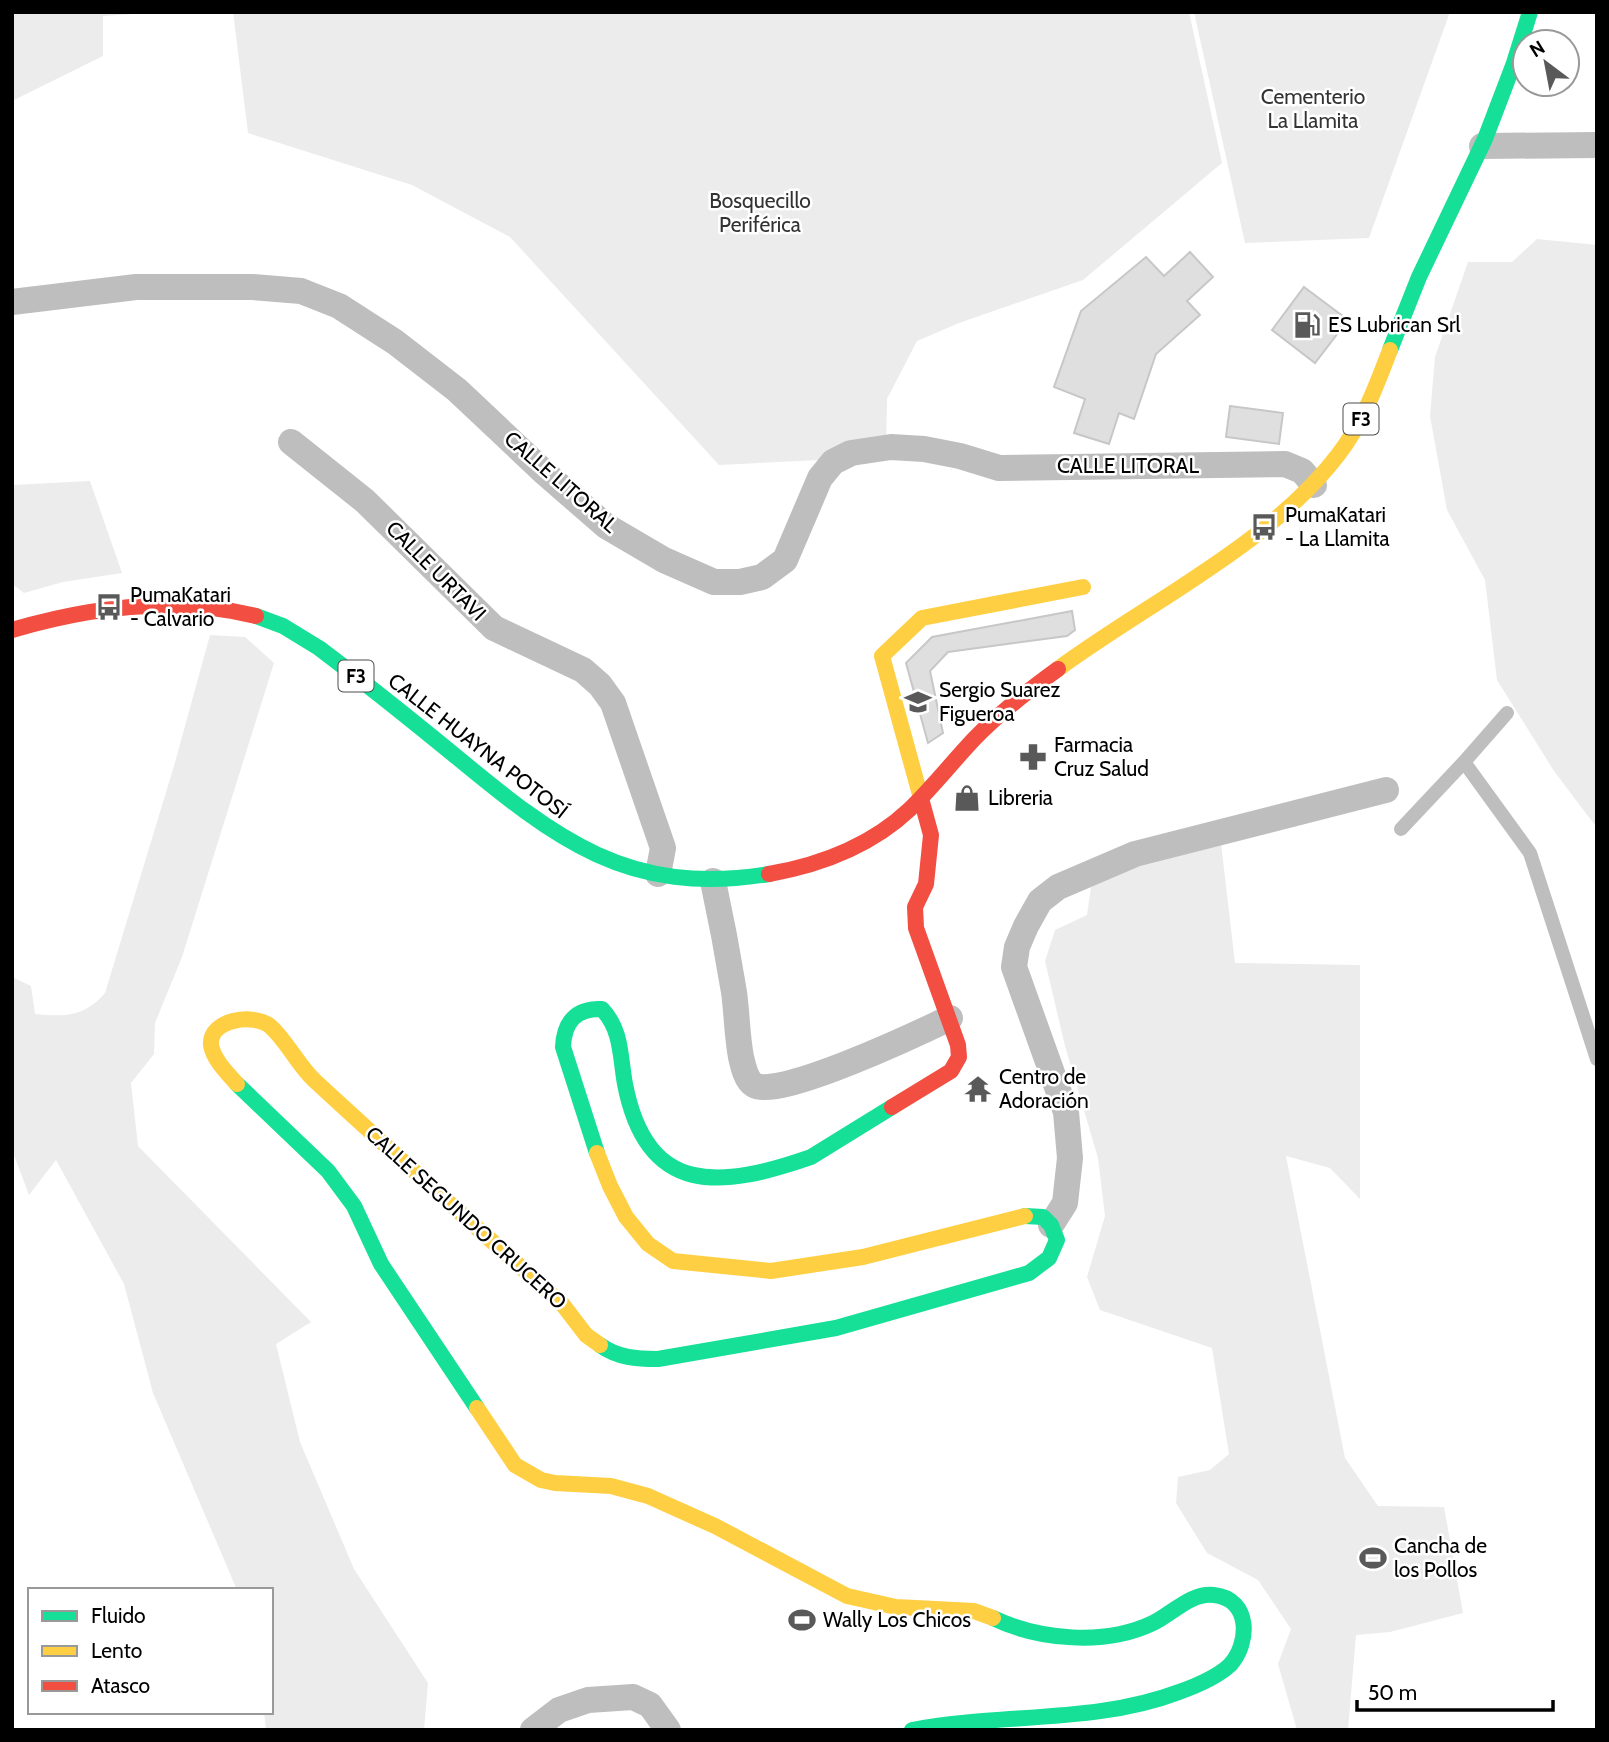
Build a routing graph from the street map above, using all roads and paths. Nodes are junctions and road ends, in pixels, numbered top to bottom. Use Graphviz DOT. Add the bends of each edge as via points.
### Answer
graph roads {
  1 [pos="1530,12"];
  2 [pos="1597,145"];
  3 [pos="1482,146"];
  4 [pos="12,302"];
  5 [pos="291,442"];
  6 [pos="1314,485"];
  7 [pos="1083,587"];
  8 [pos="12,630"];
  9 [pos="1507,713"];
  10 [pos="1464,762"];
  11 [pos="1386,790"];
  12 [pos="921,800"];
  13 [pos="1401,829"];
  14 [pos="657,874"];
  15 [pos="713,881"];
  16 [pos="950,1018"];
  17 [pos="1597,1059"];
  18 [pos="1051,1225"];
  19 [pos="533,1730"];
  20 [pos="668,1730"];
  21 [pos="912,1730"];
  1 -- 3 [label="main road, F3" via="1518,56"];
  2 -- 3 [label="street"];
  3 -- 6 [label="main road, F3" via="1418,278 1364,412 1343,449"];
  4 -- 6 [label="street, CALLE LITORAL" via="136,287 252,287 301,291 339,306 457,390 607,526 664,560 714,582 762,577 785,560 820,478 833,462 851,453 891,447 924,449 999,468 1284,464 1302,471"];
  5 -- 14 [label="street, CALLE URTAVI" via="365,500 494,628 583,670 600,685 613,703 663,848"];
  6 -- 12 [label="main road, CALLE HUAYNA POTOSÍ / F3" via="1222,559 1024,695 978,735"];
  7 -- 12 [label="main road" via="922,618 882,656"];
  8 -- 14 [label="main road, CALLE HUAYNA POTOSÍ / F3" via="68,614 141,606 216,609 276,622 322,650 563,840 598,857"];
  9 -- 10 [label="lane"];
  10 -- 13 [label="lane"];
  10 -- 17 [label="lane" via="1530,853"];
  11 -- 18 [label="street" via="1135,854 1058,887 1040,901 1017,947 1014,967 1066,1112 1070,1158 1065,1203"];
  12 -- 15 [label="main road, CALLE HUAYNA POTOSÍ / F3" via="891,827 803,868"];
  12 -- 16 [label="main road" via="931,835 926,884 915,907 916,928"];
  14 -- 15 [label="main road, CALLE HUAYNA POTOSÍ / F3"];
  15 -- 16 [label="street" via="741,1056 755,1086 765,1089 800,1081 889,1048"];
  16 -- 18 [label="main road" via="959,1057 951,1071 811,1157 788,1166 721,1178 679,1171 655,1152 629,1104 619,1036 601,1009 583,1009 569,1020 562,1035 610,1186 626,1217 648,1244 673,1261 771,1270 863,1257 1028,1215 1043,1217"];
  18 -- 21 [label="main road, CALLE SEGUNDO CRUCERO" via="1057,1240 1049,1258 1029,1273 836,1328 688,1355 631,1359 608,1351 586,1335 564,1305 311,1077 269,1025 236,1019 215,1031 211,1041 214,1056 234,1082 328,1171 348,1197 381,1264 515,1465 534,1480 610,1485 646,1496 718,1528 835,1591 865,1601 936,1611 977,1611 1004,1623 1062,1636 1094,1637 1144,1627 1201,1594 1226,1598 1242,1617 1245,1635 1235,1657 1202,1684 1167,1697 1083,1713 972,1720"];
  19 -- 20 [label="street" via="559,1710 588,1699 633,1697 650,1706"];
}
